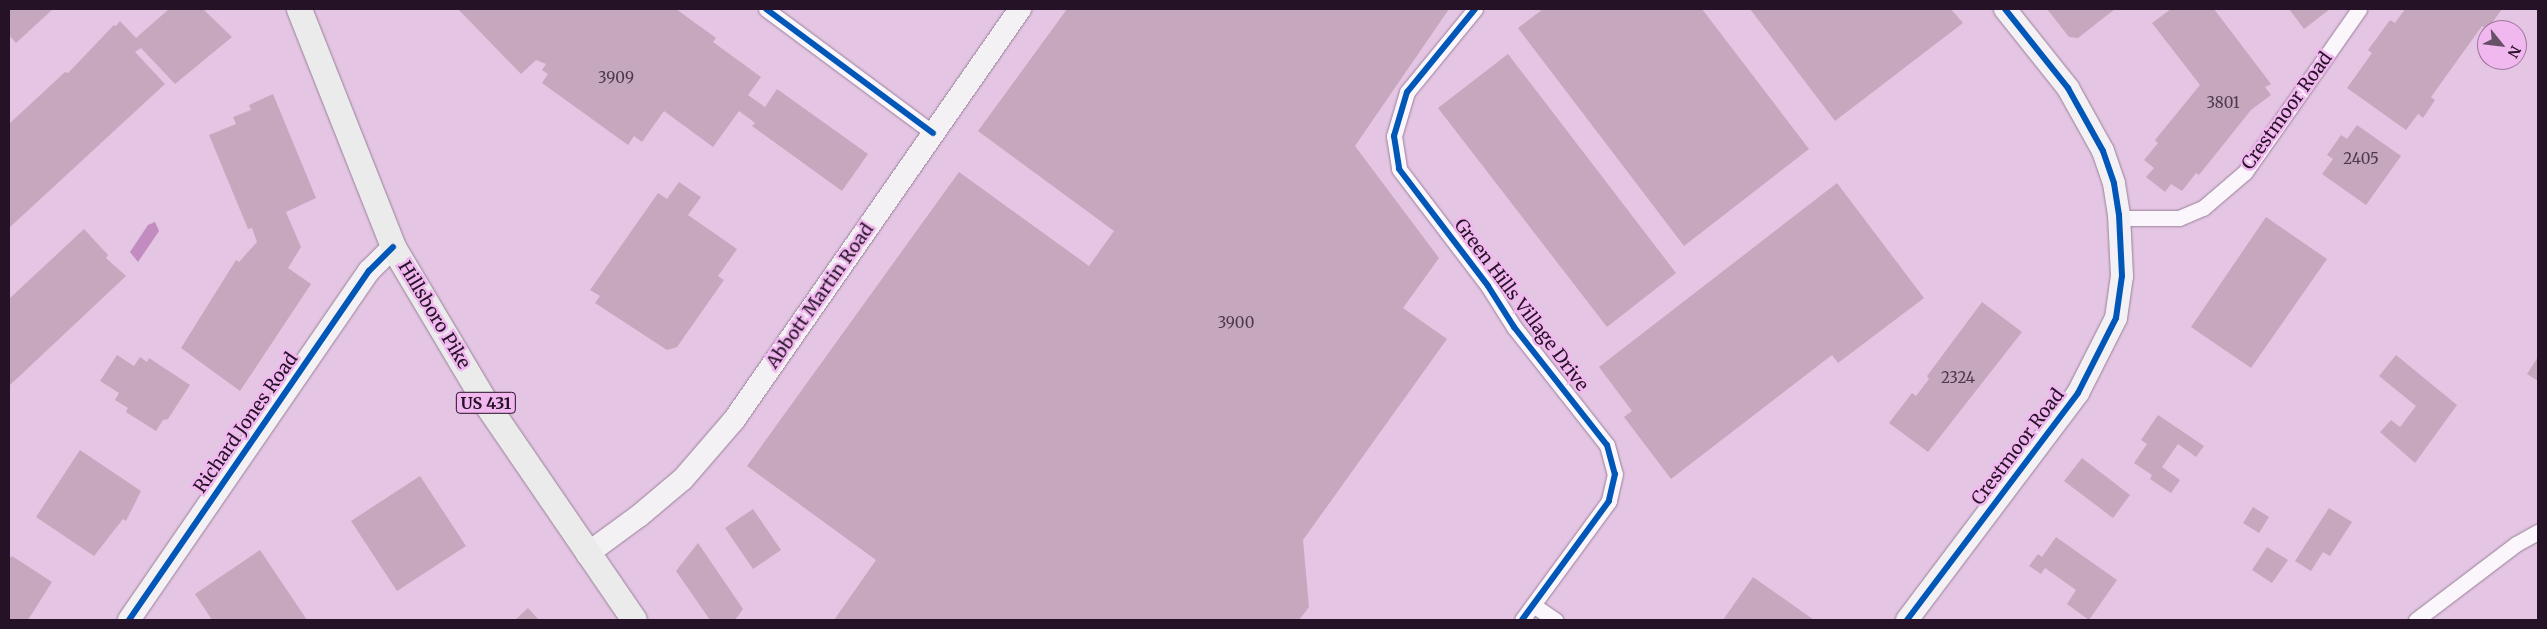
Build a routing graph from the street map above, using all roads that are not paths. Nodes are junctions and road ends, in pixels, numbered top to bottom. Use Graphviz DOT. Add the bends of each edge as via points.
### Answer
graph roads {
  1 [pos="299,9"];
  2 [pos="766,9"];
  3 [pos="1020,9"];
  4 [pos="1475,9"];
  5 [pos="2005,9"];
  6 [pos="2359,9"];
  7 [pos="933,133"];
  8 [pos="2120,218"];
  9 [pos="393,247"];
  10 [pos="2538,532"];
  11 [pos="587,554"];
  12 [pos="1533,605"];
  13 [pos="128,620"];
  14 [pos="634,620"];
  15 [pos="1522,620"];
  16 [pos="1555,620"];
  17 [pos="1907,620"];
  18 [pos="2416,620"];
  1 -- 9 [label="main road, Hillsboro Pike / US 431"];
  2 -- 7 [label="street"];
  3 -- 7 [label="street, Abbott Martin Road"];
  4 -- 12 [label="street, Green Hills Village Drive" via="1407,92 1394,136 1400,169 1488,286 1514,327 1607,445 1615,474 1609,501"];
  5 -- 8 [label="street, Crestmoor Road" via="2068,88 2090,122 2114,183"];
  6 -- 8 [label="street, Crestmoor Road" via="2245,172 2203,208 2178,218"];
  7 -- 11 [label="street, Abbott Martin Road" via="734,420 683,479"];
  8 -- 17 [label="street, Crestmoor Road" via="2122,276 2116,318 2078,393"];
  9 -- 11 [label="main road, Hillsboro Pike / US 431" via="488,405"];
  9 -- 13 [label="street, Richard Jones Road" via="370,269"];
  10 -- 18 [label="street" via="2516,544"];
  11 -- 14 [label="main road, Hillsboro Pike / US 431"];
  12 -- 15 [label="street, Green Hills Village Drive"];
  12 -- 16 [label="street"];
}
